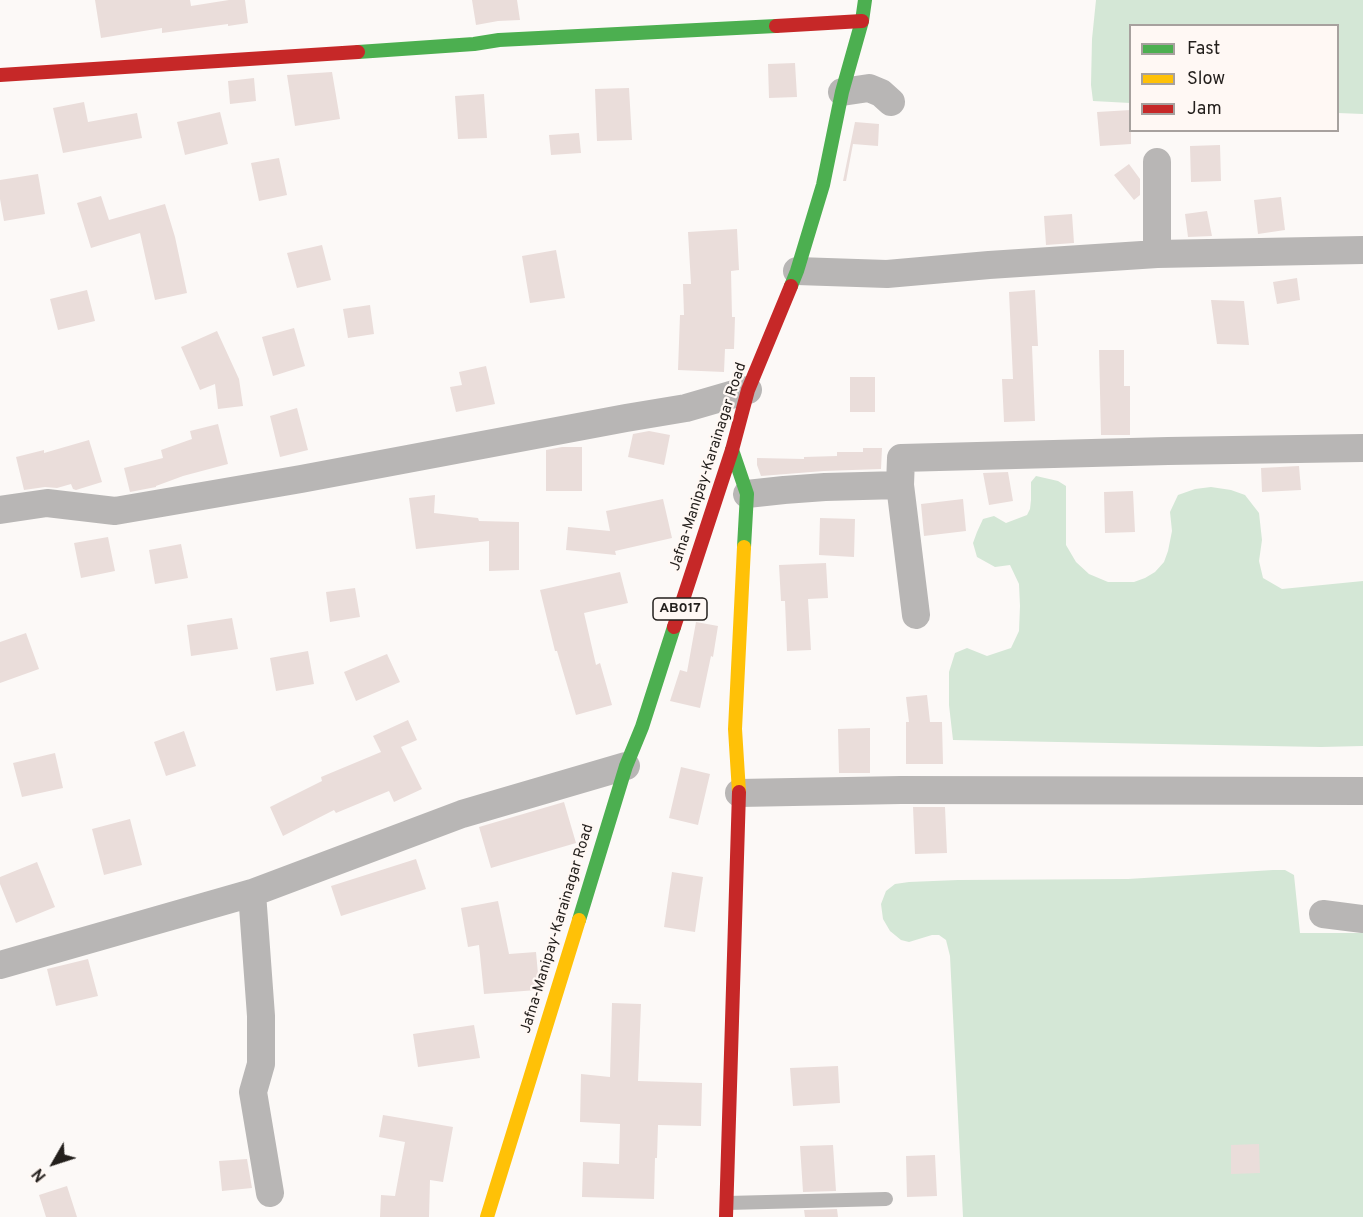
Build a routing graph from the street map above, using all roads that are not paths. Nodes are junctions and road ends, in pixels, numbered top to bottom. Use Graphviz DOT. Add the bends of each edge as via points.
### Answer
graph roads {
  1 [pos="865,0"];
  2 [pos="862,21"];
  3 [pos="0,75"];
  4 [pos="843,92"];
  5 [pos="891,102"];
  6 [pos="1157,162"];
  7 [pos="1363,250"];
  8 [pos="1157,254"];
  9 [pos="798,271"];
  10 [pos="748,390"];
  11 [pos="1363,448"];
  12 [pos="732,450"];
  13 [pos="900,485"];
  14 [pos="747,494"];
  15 [pos="0,510"];
  16 [pos="916,615"];
  17 [pos="626,766"];
  18 [pos="1363,791"];
  19 [pos="740,793"];
  20 [pos="252,893"];
  21 [pos="1323,914"];
  22 [pos="1363,919"];
  23 [pos="1,961"];
  24 [pos="270,1193"];
  25 [pos="886,1199"];
  26 [pos="726,1210"];
  27 [pos="487,1217"];
  1 -- 2 [label="street, Jafna-Manipay-Karainagar Road / AB017"];
  2 -- 3 [label="street" via="500,40"];
  2 -- 4 [label="street, Jafna-Manipay-Karainagar Road / AB017"];
  4 -- 5 [label="street" via="869,88"];
  4 -- 9 [label="street, Jafna-Manipay-Karainagar Road / AB017" via="823,185"];
  6 -- 8 [label="street"];
  7 -- 8 [label="street"];
  8 -- 9 [label="street" via="887,274"];
  9 -- 10 [label="street, Jafna-Manipay-Karainagar Road / AB017"];
  10 -- 12 [label="street, Jafna-Manipay-Karainagar Road / AB017"];
  10 -- 15 [label="street" via="686,408 115,511 47,502"];
  11 -- 13 [label="street" via="902,458"];
  12 -- 14 [label="street"];
  12 -- 17 [label="street, Jafna-Manipay-Karainagar Road / AB017" via="642,728"];
  13 -- 14 [label="street"];
  13 -- 16 [label="street"];
  14 -- 19 [label="street" via="735,729"];
  17 -- 20 [label="street" via="462,814"];
  17 -- 27 [label="street, Jafna-Manipay-Karainagar Road / AB017"];
  18 -- 19 [label="street"];
  19 -- 26 [label="street"];
  20 -- 23 [label="street"];
  20 -- 24 [label="street" via="261,1016 261,1064 253,1092"];
  21 -- 22 [label="street"];
  25 -- 26 [label="lane"];
}
